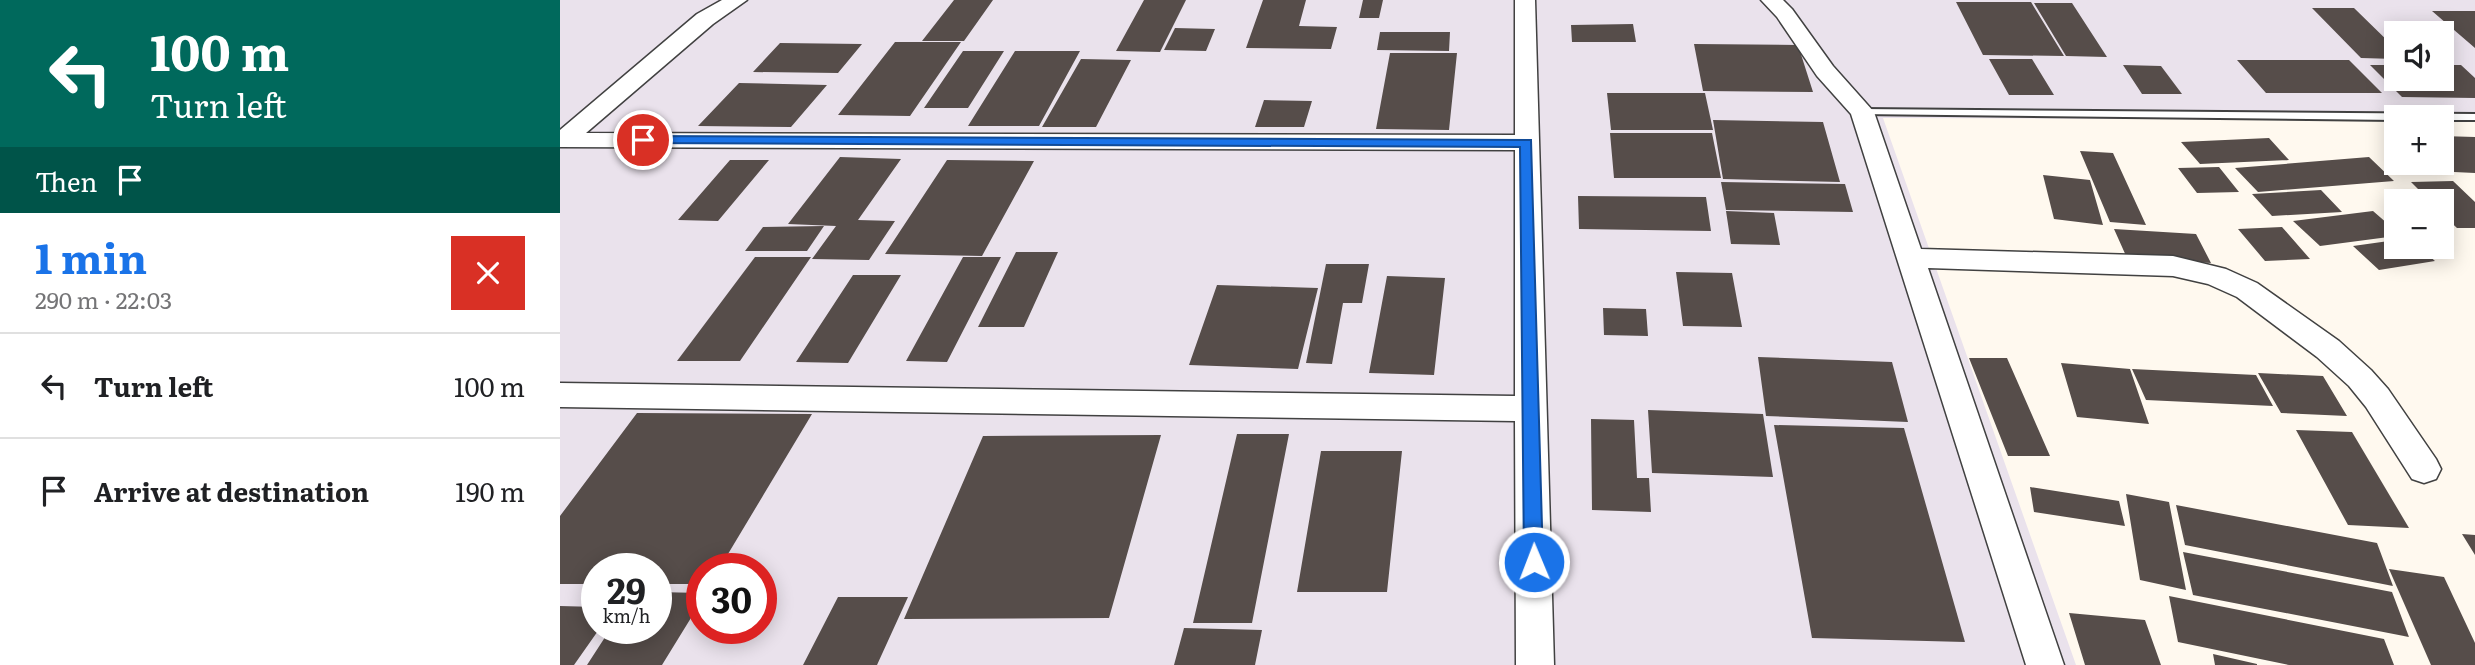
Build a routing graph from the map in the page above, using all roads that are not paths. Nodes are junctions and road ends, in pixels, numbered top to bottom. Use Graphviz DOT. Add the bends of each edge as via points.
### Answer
graph roads {
  1 [pos="737,0"];
  2 [pos="1525,0"];
  3 [pos="1772,0"];
  4 [pos="1862,111"];
  5 [pos="2475,117"];
  6 [pos="561,140"];
  7 [pos="1527,143"];
  8 [pos="1911,258"];
  9 [pos="560,395"];
  10 [pos="1531,409"];
  11 [pos="2424,469"];
  12 [pos="1535,665"];
  13 [pos="2045,665"];
  1 -- 6 [label="street" via="705,19"];
  2 -- 7 [label="street"];
  3 -- 4 [label="street" via="1825,71"];
  4 -- 5 [label="lane"];
  4 -- 8 [label="street"];
  6 -- 7 [label="street"];
  7 -- 10 [label="street"];
  8 -- 11 [label="street" via="2173,266 2216,276 2247,290 2353,370"];
  8 -- 13 [label="street"];
  9 -- 10 [label="street"];
  10 -- 12 [label="street"];
}
